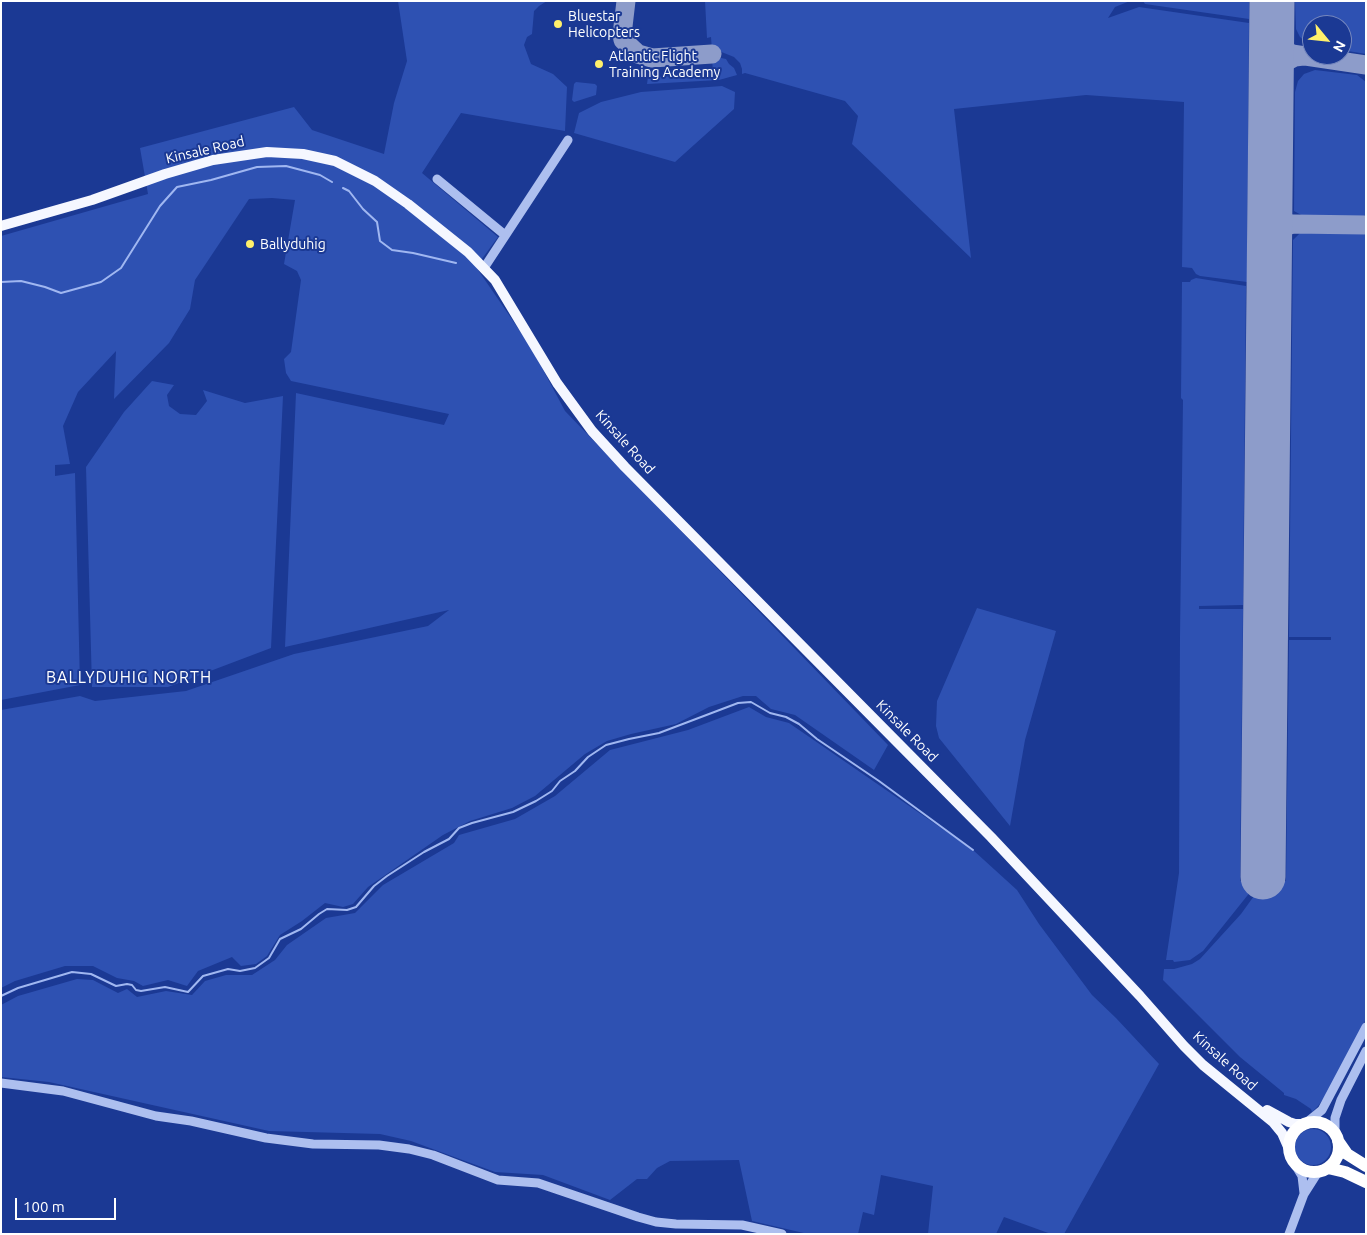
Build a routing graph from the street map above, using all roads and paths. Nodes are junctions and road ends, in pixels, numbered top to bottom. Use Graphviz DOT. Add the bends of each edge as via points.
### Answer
graph roads {
  1 [pos="568,140"];
  2 [pos="437,179"];
  3 [pos="1,226"];
  4 [pos="505,235"];
  5 [pos="484,268"];
  6 [pos="1140,996"];
  7 [pos="1366,1027"];
  8 [pos="1366,1051"];
  9 [pos="1,1083"];
  10 [pos="1305,1124"];
  11 [pos="1337,1138"];
  12 [pos="1289,1149"];
  13 [pos="1294,1163"];
  14 [pos="1366,1166"];
  15 [pos="1323,1170"];
  16 [pos="1366,1182"];
  17 [pos="1304,1194"];
  18 [pos="782,1234"];
  19 [pos="1289,1234"];
  1 -- 4 [label="street"];
  2 -- 4 [label="street"];
  3 -- 5 [label="main road, Kinsale Road" via="213,160 285,152 336,161 375,181 426,217"];
  4 -- 5 [label="street"];
  5 -- 6 [label="main road, Kinsale Road" via="503,293 557,383 592,431 991,837"];
  6 -- 10 [label="main road, Kinsale Road" via="1261,1106 1288,1122"];
  6 -- 12 [label="main road, Kinsale Road" via="1203,1065 1273,1122"];
  7 -- 10 [label="street" via="1322,1110"];
  8 -- 11 [label="street" via="1341,1100 1335,1118"];
  9 -- 18 [label="street" via="63,1091 156,1116 290,1142 409,1149 498,1180 538,1183 656,1222 742,1225"];
  10 -- 11 [label="highway" via="1319,1122 1331,1128"];
  10 -- 12 [label="highway" via="1292,1134"];
  11 -- 14 [label="highway" via="1347,1154"];
  11 -- 15 [label="highway" via="1337,1156"];
  12 -- 13 [label="highway"];
  13 -- 15 [label="highway" via="1305,1171"];
  13 -- 17 [label="street" via="1302,1176"];
  15 -- 16 [label="highway" via="1345,1172"];
  15 -- 17 [label="street"];
  17 -- 19 [label="street"];
}
